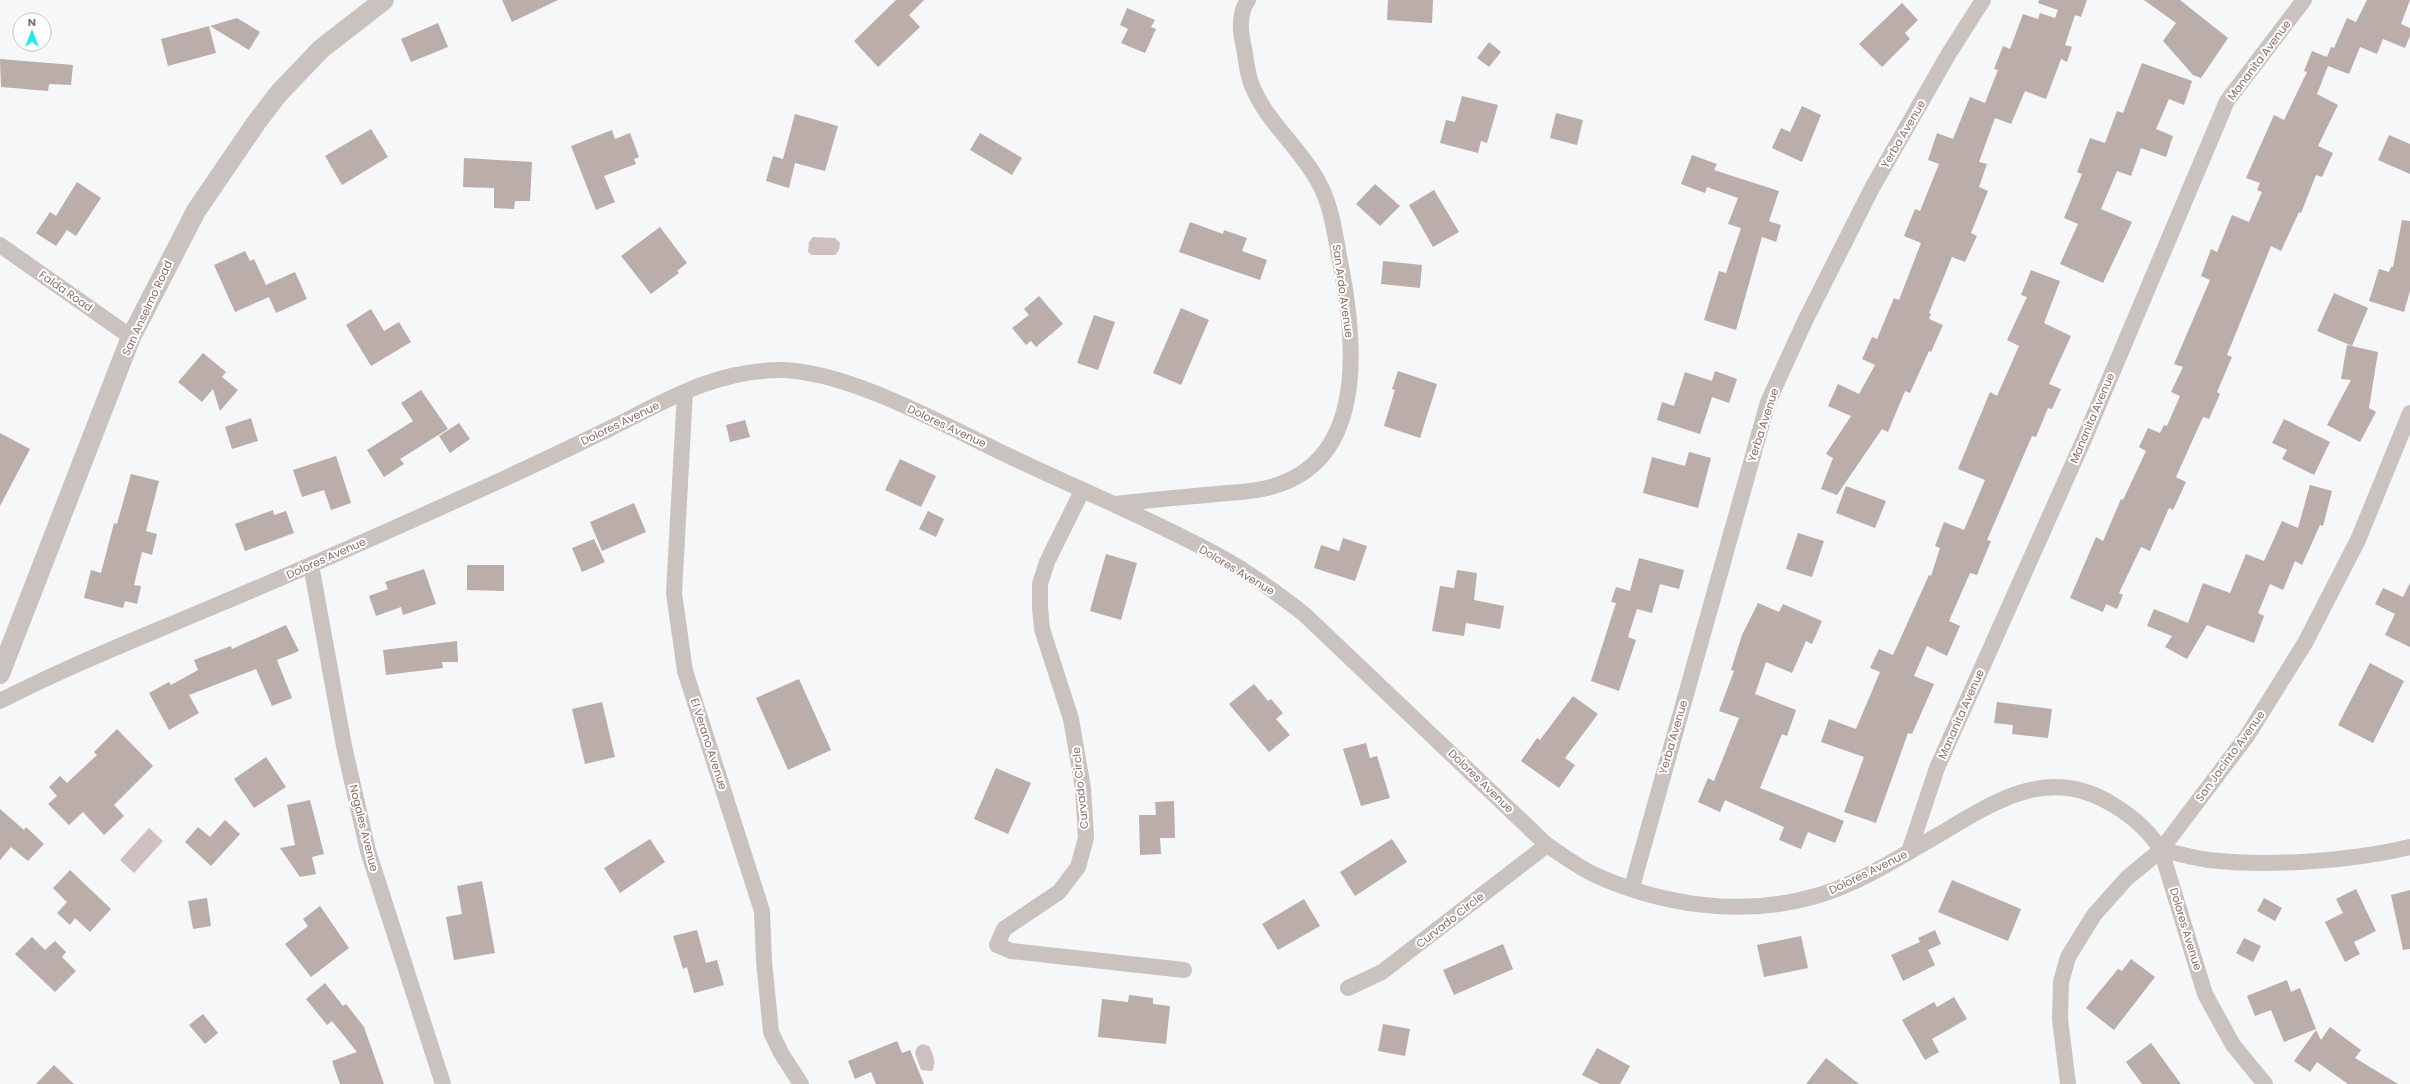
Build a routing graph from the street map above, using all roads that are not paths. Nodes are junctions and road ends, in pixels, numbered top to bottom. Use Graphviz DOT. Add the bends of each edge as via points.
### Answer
graph roads {
  1 [pos="384,0"];
  2 [pos="1248,0"];
  3 [pos="1983,0"];
  4 [pos="2304,0"];
  5 [pos="0,245"];
  6 [pos="131,337"];
  7 [pos="684,392"];
  8 [pos="2410,412"];
  9 [pos="1082,490"];
  10 [pos="1115,504"];
  11 [pos="311,565"];
  12 [pos="0,674"];
  13 [pos="0,701"];
  14 [pos="1547,845"];
  15 [pos="2410,847"];
  16 [pos="2161,850"];
  17 [pos="1909,852"];
  18 [pos="1632,887"];
  19 [pos="1184,970"];
  20 [pos="1348,988"];
  21 [pos="443,1084"];
  22 [pos="801,1084"];
  23 [pos="2068,1084"];
  24 [pos="2265,1084"];
  1 -- 6 [label="street, San Anselmo Road" via="321,49 256,123 196,211"];
  2 -- 10 [label="street, San Ardo Avenue" via="1240,17 1250,82 1271,118 1319,183 1332,216 1350,323 1350,376 1341,418 1336,436 1326,453 1311,468 1274,487"];
  3 -- 18 [label="street, Yerba Avenue" via="1948,55 1872,188 1805,321 1768,402"];
  4 -- 17 [label="street, Mananita Avenue" via="2227,101 2085,437 1937,768"];
  5 -- 6 [label="street, Falda Road"];
  6 -- 12 [label="street, San Anselmo Road"];
  7 -- 9 [label="street, Dolores Avenue" via="702,383 744,372 782,370 839,381 901,405"];
  7 -- 11 [label="street, Dolores Avenue" via="512,476"];
  7 -- 22 [label="street, El Verano Avenue" via="674,593 685,672 762,911 771,1032"];
  8 -- 16 [label="street, San Jacinto Avenue" via="2358,540 2305,643 2247,736"];
  9 -- 10 [label="street, Dolores Avenue"];
  9 -- 19 [label="street, Curvado Circle" via="1047,562 1040,584 1040,607 1042,629 1072,719 1083,788 1086,838 1078,867 1059,892 1004,928 997,945 1011,951"];
  10 -- 14 [label="street, Dolores Avenue" via="1222,558 1267,586 1304,614"];
  11 -- 13 [label="street, Dolores Avenue" via="48,677"];
  11 -- 21 [label="street, Nogales Avenue" via="344,746 368,851"];
  14 -- 18 [label="street, Dolores Avenue" via="1593,874"];
  14 -- 20 [label="street, Curvado Circle" via="1382,972"];
  15 -- 16 [label="street" via="2339,858 2274,862 2209,860"];
  16 -- 17 [label="street, Dolores Avenue" via="2150,832 2129,814 2109,802 2077,788 2055,787 2038,788 1998,800"];
  16 -- 23 [label="street, San Jacinto Avenue" via="2127,878 2094,915 2068,957 2060,982 2060,1019"];
  16 -- 24 [label="street, Dolores Avenue" via="2205,994 2233,1045"];
  17 -- 18 [label="street, Dolores Avenue" via="1836,890 1777,905 1711,906 1670,899"];
}
